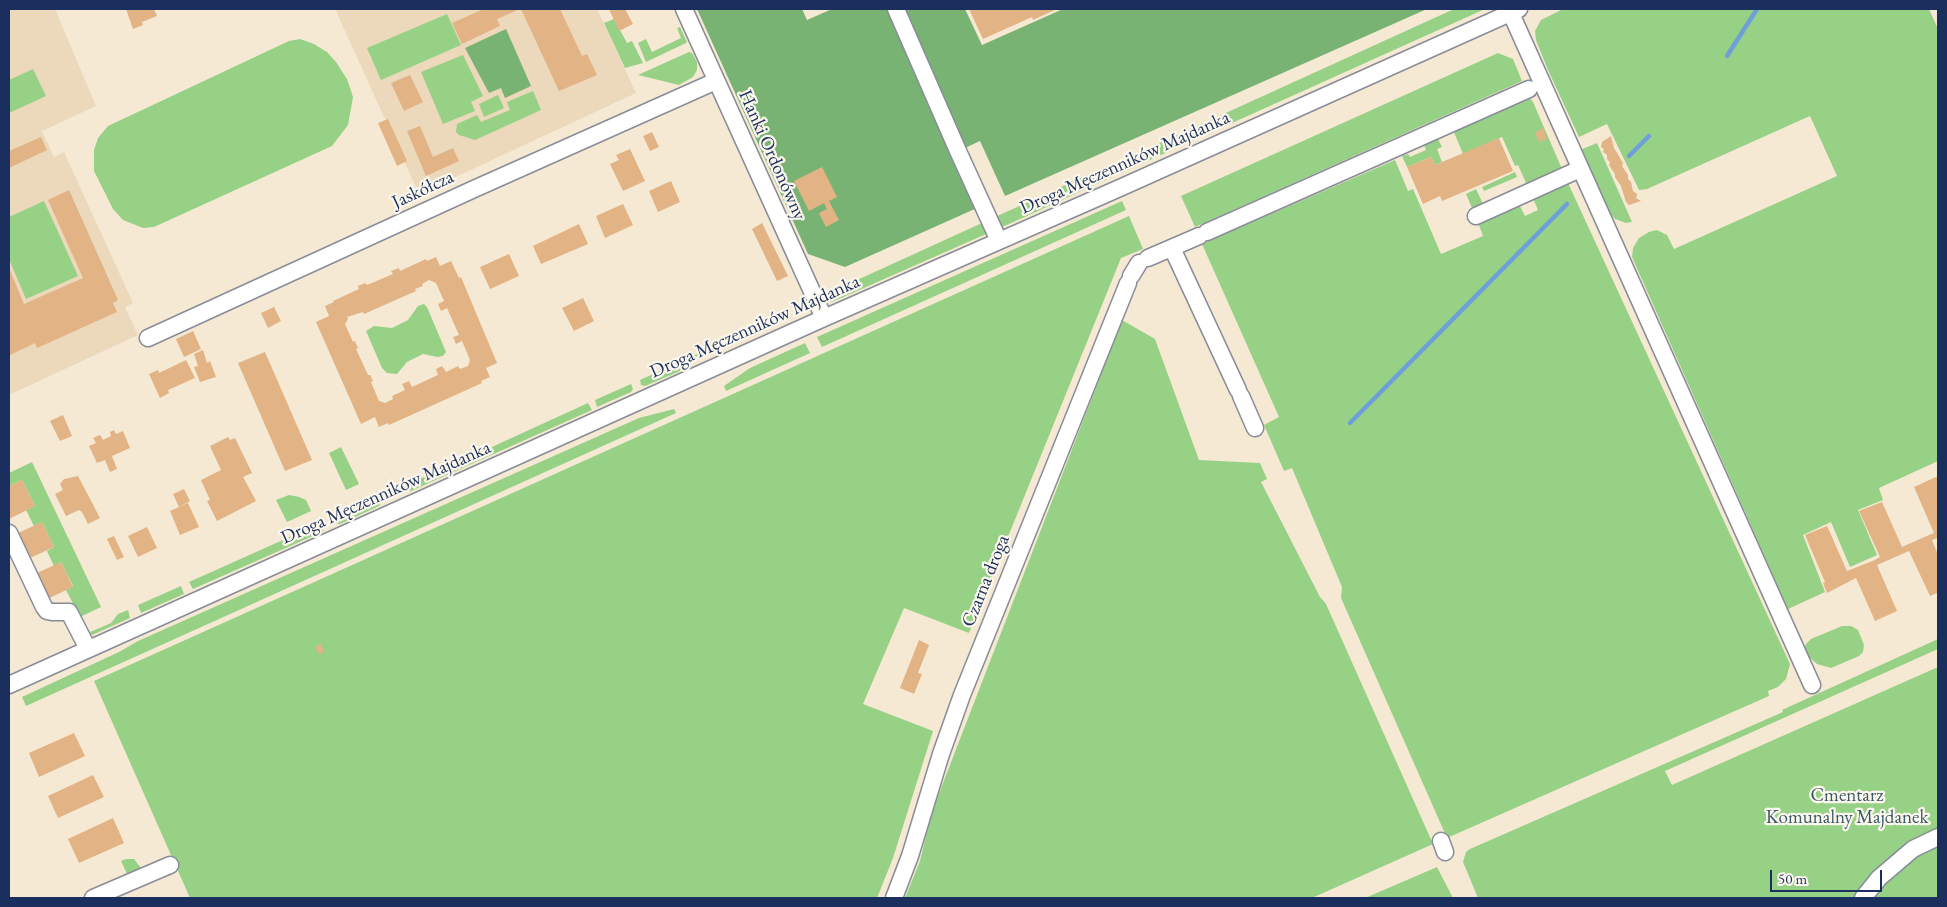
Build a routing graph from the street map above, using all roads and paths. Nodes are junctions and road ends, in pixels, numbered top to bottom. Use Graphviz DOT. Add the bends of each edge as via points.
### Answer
graph roads {
  1 [pos="684,9"];
  2 [pos="896,9"];
  3 [pos="1513,10"];
  4 [pos="716,81"];
  5 [pos="1529,89"];
  6 [pos="1580,169"];
  7 [pos="1476,216"];
  8 [pos="1000,241"];
  9 [pos="1172,248"];
  10 [pos="824,318"];
  11 [pos="148,338"];
  12 [pos="1255,428"];
  13 [pos="9,533"];
  14 [pos="88,649"];
  15 [pos="9,685"];
  16 [pos="1812,685"];
  17 [pos="1938,837"];
  18 [pos="170,865"];
  19 [pos="93,898"];
  20 [pos="894,898"];
  21 [pos="1863,898"];
  1 -- 4 [label="street, Hanki Ordonówny"];
  2 -- 8 [label="street"];
  3 -- 6 [label="street"];
  3 -- 8 [label="street, Droga Męczenników Majdanka"];
  4 -- 10 [label="street, Hanki Ordonówny"];
  4 -- 11 [label="street, Jaskółcza"];
  5 -- 9 [label="street"];
  6 -- 7 [label="street"];
  6 -- 16 [label="street"];
  8 -- 10 [label="street, Droga Męczenników Majdanka"];
  9 -- 12 [label="street"];
  9 -- 20 [label="street, Czarna droga" via="1136,270 962,695"];
  10 -- 14 [label="street, Droga Męczenników Majdanka"];
  13 -- 14 [label="street" via="44,607 52,612 69,612"];
  14 -- 15 [label="street, Droga Męczenników Majdanka"];
  17 -- 21 [label="street" via="1913,849 1879,878"];
  18 -- 19 [label="street"];
}
